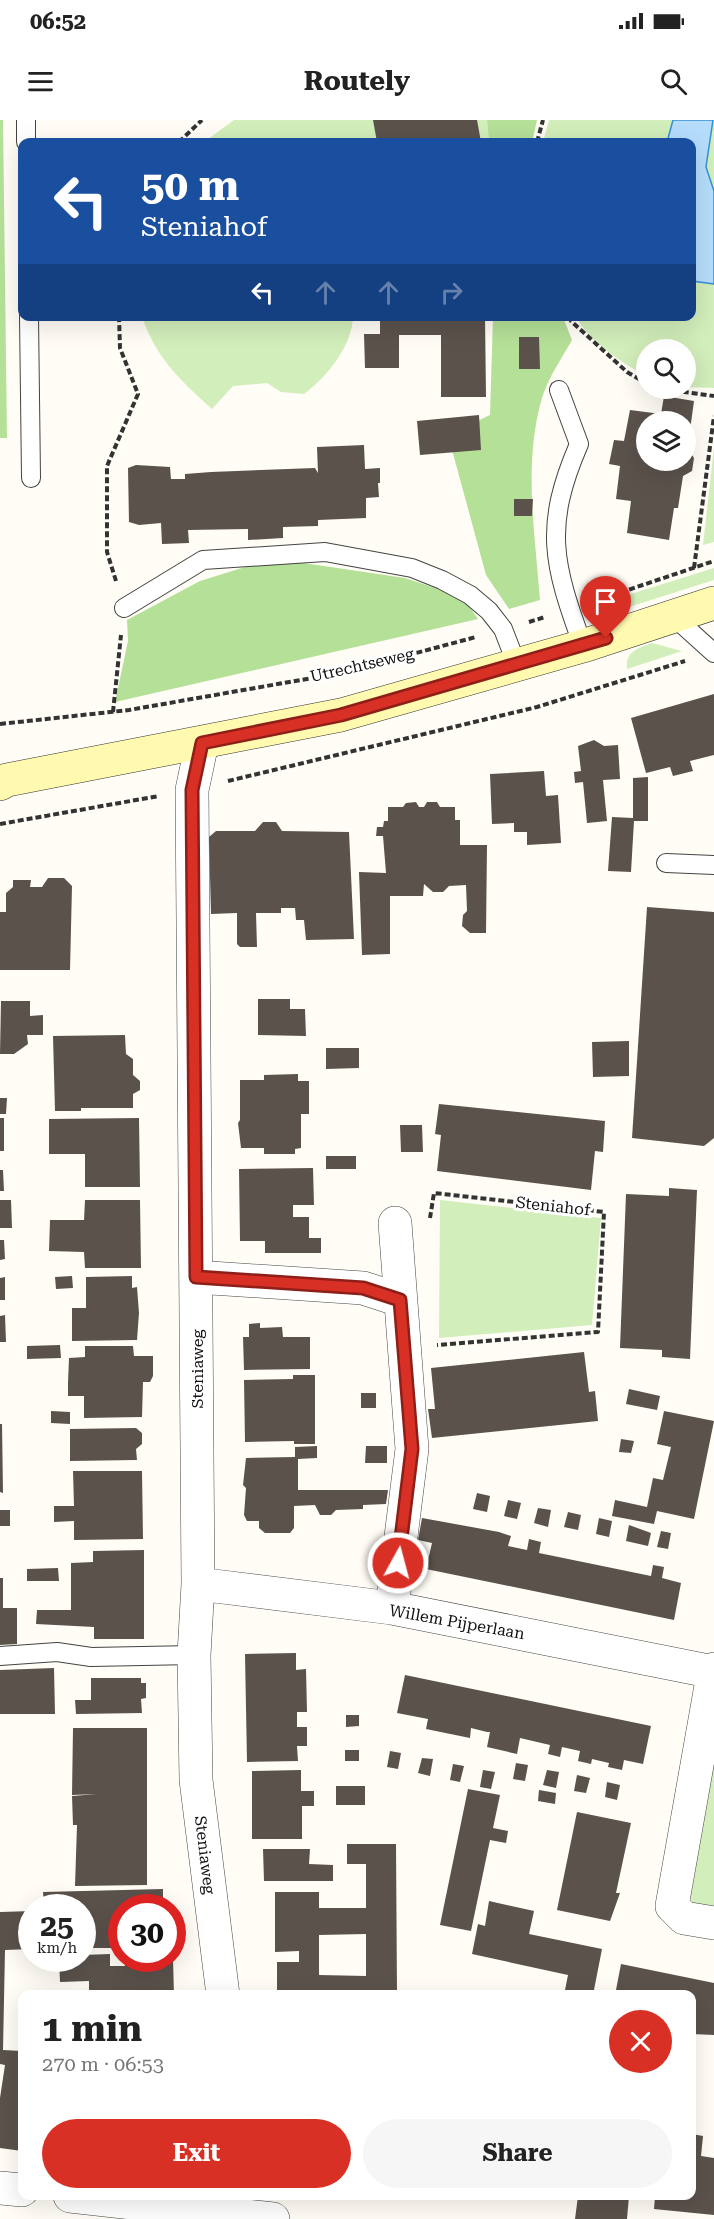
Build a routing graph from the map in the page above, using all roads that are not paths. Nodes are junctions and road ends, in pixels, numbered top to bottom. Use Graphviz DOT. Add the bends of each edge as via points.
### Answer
graph roads {
  1 [pos="26,120"];
  2 [pos="26,138"];
  3 [pos="29,321"];
  4 [pos="559,390"];
  5 [pos="31,478"];
  6 [pos="714,603"];
  7 [pos="124,608"];
  8 [pos="673,616"];
  9 [pos="583,646"];
  10 [pos="714,653"];
  11 [pos="517,665"];
  12 [pos="202,743"];
  13 [pos="2,780"];
  14 [pos="666,862"];
  15 [pos="714,865"];
  16 [pos="395,1223"];
  17 [pos="196,1277"];
  18 [pos="400,1300"];
  19 [pos="198,1584"];
  20 [pos="392,1608"];
  21 [pos="194,1655"];
  22 [pos="0,1656"];
  23 [pos="714,1671"];
  24 [pos="714,1923"];
  25 [pos="222,1990"];
  26 [pos="0,2188"];
  27 [pos="18,2190"];
  28 [pos="148,2200"];
  29 [pos="225,2204"];
  30 [pos="273,2219"];
  1 -- 2 [label="lane"];
  3 -- 5 [label="lane"];
  4 -- 9 [label="lane" via="579,444 568,468 555,530 558,570"];
  6 -- 8 [label="main road"];
  7 -- 11 [label="lane" via="203,560 325,552 412,568 470,595 503,629"];
  8 -- 9 [label="main road"];
  8 -- 10 [label="lane"];
  9 -- 11 [label="main road"];
  11 -- 12 [label="main road" via="341,715"];
  12 -- 13 [label="main road"];
  12 -- 17 [label="street, Steniaweg" via="192,790"];
  14 -- 15 [label="lane"];
  16 -- 18 [label="street"];
  17 -- 18 [label="street" via="363,1288"];
  17 -- 19 [label="street, Steniaweg"];
  18 -- 20 [label="street" via="412,1449"];
  19 -- 20 [label="street, Willem Pijperlaan"];
  19 -- 21 [label="street, Steniaweg"];
  20 -- 23 [label="street, Willem Pijperlaan"];
  21 -- 22 [label="lane" via="91,1657 57,1652"];
  21 -- 25 [label="street, Steniaweg" via="196,1780"];
  23 -- 24 [label="street" via="672,1906 684,1918"];
  26 -- 27 [label="street"];
  28 -- 29 [label="street"];
  29 -- 30 [label="street"];
}
